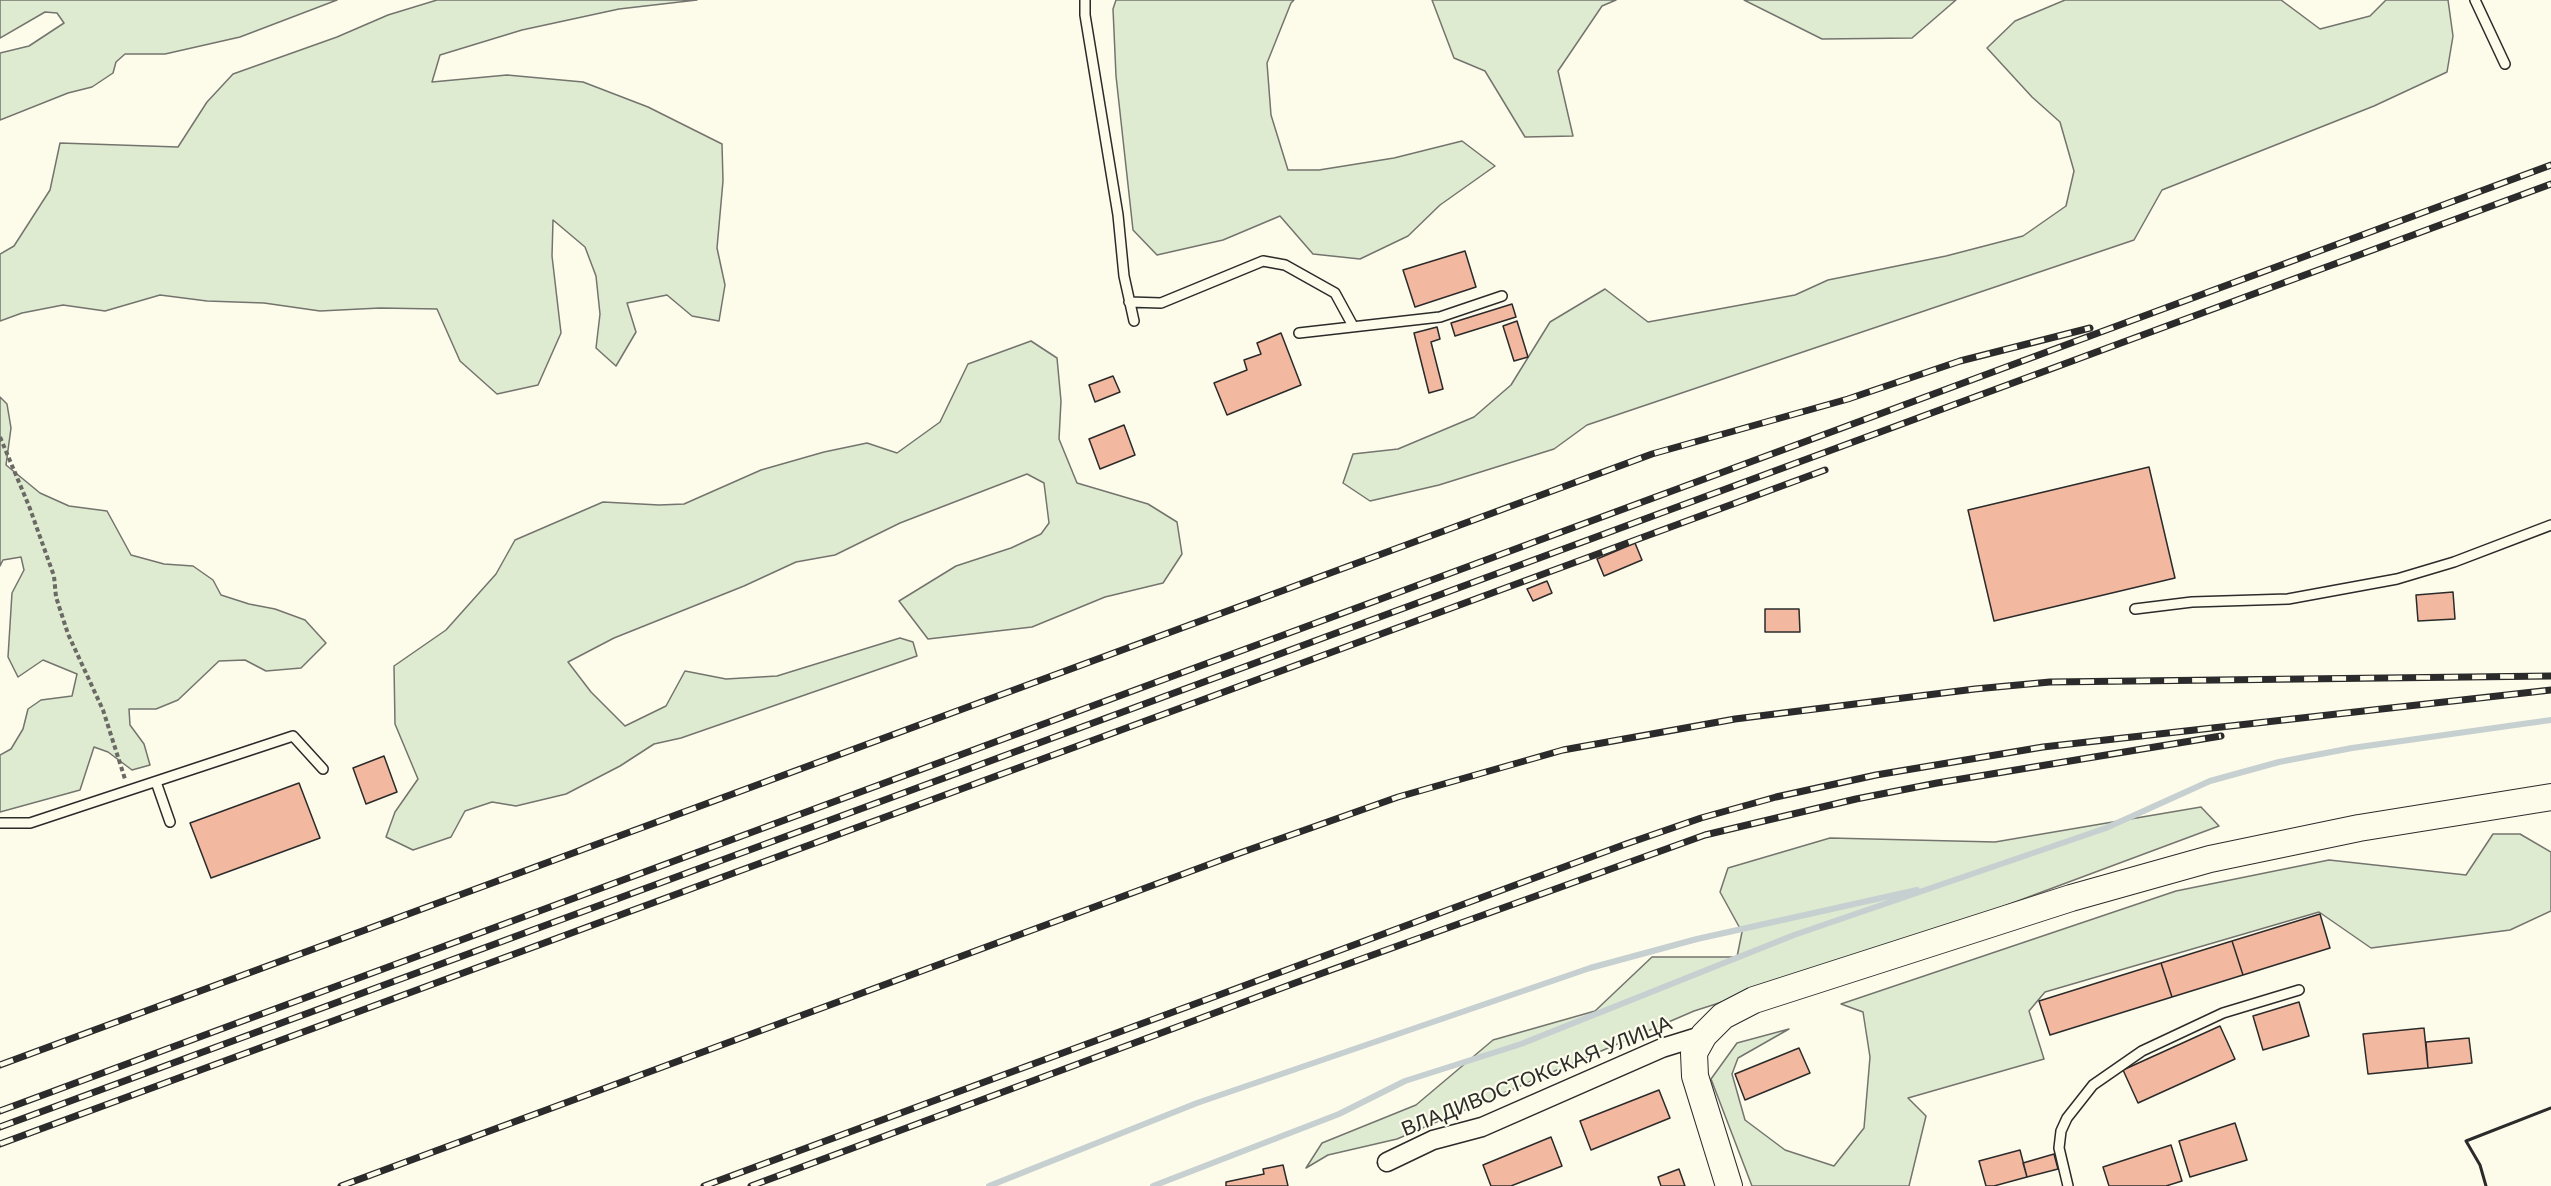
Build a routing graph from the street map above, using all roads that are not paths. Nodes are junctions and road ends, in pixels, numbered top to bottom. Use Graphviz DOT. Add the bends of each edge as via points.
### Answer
graph roads {
  1 [pos="1085,0"];
  2 [pos="2475,0"];
  3 [pos="2505,64"];
  4 [pos="1502,296"];
  5 [pos="1129,302"];
  6 [pos="1134,321"];
  7 [pos="1353,326"];
  8 [pos="1299,333"];
  9 [pos="2551,525"];
  10 [pos="2135,609"];
  11 [pos="323,769"];
  12 [pos="156,782"];
  13 [pos="2551,797"];
  14 [pos="170,822"];
  15 [pos="0,823"];
  16 [pos="2299,990"];
  17 [pos="1704,1035"];
  18 [pos="1387,1162"];
  19 [pos="1729,1186"];
  20 [pos="2068,1186"];
  1 -- 5 [label="lane"];
  2 -- 3 [label="lane"];
  4 -- 7 [label="lane" via="1440,317"];
  5 -- 6 [label="lane"];
  5 -- 7 [label="lane" via="1161,303 1263,261 1286,265 1335,293"];
  7 -- 8 [label="lane"];
  9 -- 10 [label="lane" via="2397,579 2288,599 2192,602"];
  11 -- 12 [label="lane" via="293,736"];
  12 -- 14 [label="lane"];
  12 -- 15 [label="lane" via="30,823"];
  13 -- 17 [label="street" via="2359,828 2199,862 2071,898 1754,1000 1723,1016"];
  16 -- 20 [label="lane" via="2223,1013 2142,1051 2094,1085 2061,1131 2059,1148"];
  17 -- 18 [label="street, ВЛАДИВОСТОКСКАЯ УЛИЦА" via="1662,1048 1482,1127 1433,1140"];
  17 -- 19 [label="street" via="1694,1053 1695,1076"];
}
